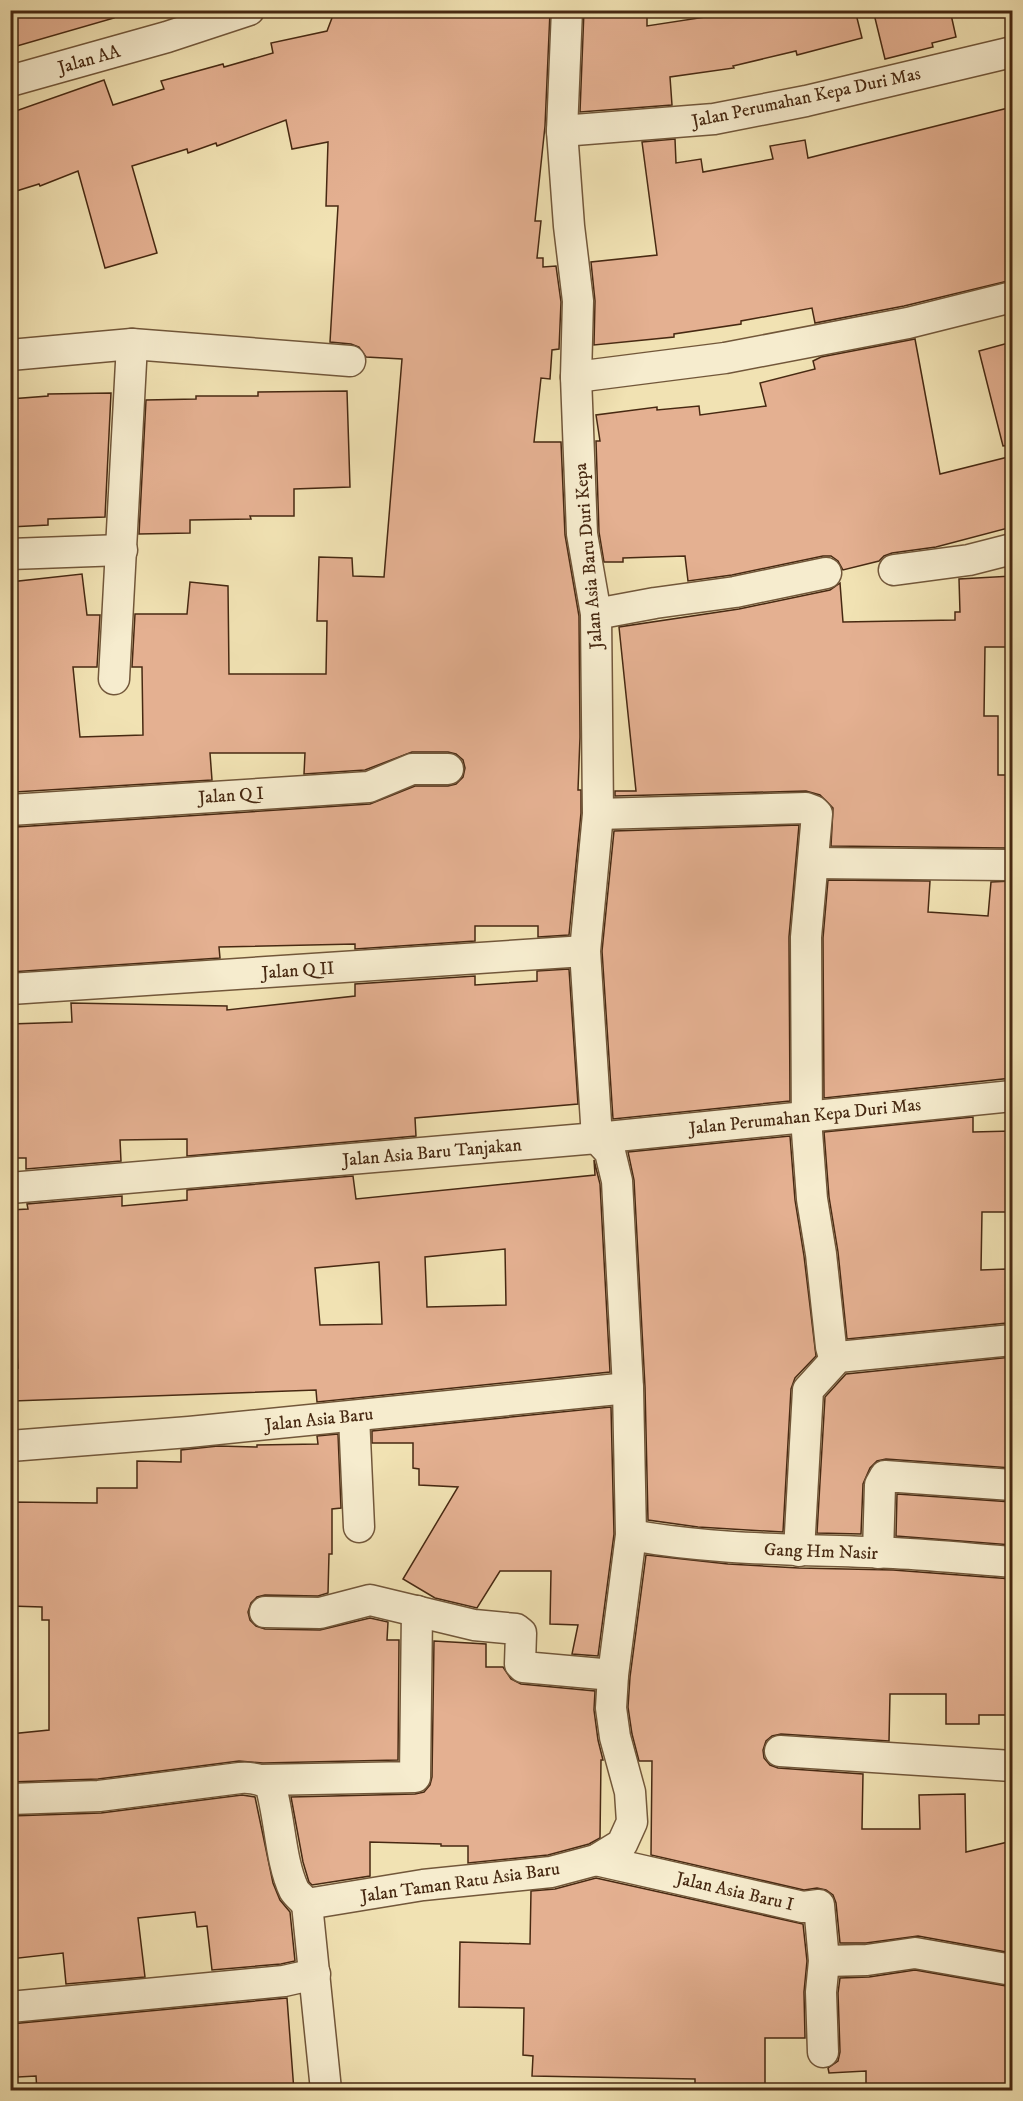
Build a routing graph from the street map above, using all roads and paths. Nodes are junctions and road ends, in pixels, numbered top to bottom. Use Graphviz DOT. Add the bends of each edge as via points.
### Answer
graph roads {
  1 [pos="249,10"];
  2 [pos="567,10"];
  3 [pos="1012,52"];
  4 [pos="10,81"];
  5 [pos="562,131"];
  6 [pos="1012,297"];
  7 [pos="132,344"];
  8 [pos="10,355"];
  9 [pos="350,362"];
  10 [pos="576,377"];
  11 [pos="1012,549"];
  12 [pos="122,550"];
  13 [pos="10,555"];
  14 [pos="894,570"];
  15 [pos="826,573"];
  16 [pos="596,614"];
  17 [pos="114,679"];
  18 [pos="448,769"];
  19 [pos="10,810"];
  20 [pos="598,814"];
  21 [pos="813,863"];
  22 [pos="1008,865"];
  23 [pos="585,951"];
  24 [pos="10,989"];
  25 [pos="1012,1096"];
  26 [pos="807,1115"];
  27 [pos="597,1138"];
  28 [pos="10,1188"];
  29 [pos="1012,1340"];
  30 [pos="838,1357"];
  31 [pos="628,1388"];
  32 [pos="354,1416"];
  33 [pos="10,1446"];
  34 [pos="1012,1485"];
  35 [pos="359,1527"];
  36 [pos="631,1535"];
  37 [pos="799,1551"];
  38 [pos="878,1553"];
  39 [pos="1012,1562"];
  40 [pos="417,1611"];
  41 [pos="265,1612"];
  42 [pos="613,1675"];
  43 [pos="780,1751"];
  44 [pos="1012,1766"];
  45 [pos="261,1780"];
  46 [pos="10,1799"];
  47 [pos="596,1860"];
  48 [pos="307,1904"];
  49 [pos="824,1961"];
  50 [pos="1012,1970"];
  51 [pos="315,1974"];
  52 [pos="10,2007"];
  53 [pos="823,2052"];
  54 [pos="326,2091"];
  1 -- 4 [label="street, Jalan AA"];
  2 -- 5 [label="street, Jalan Asia Baru Duri Kepa"];
  3 -- 5 [label="street, Jalan Perumahan Kepa Duri Mas" via="714,119"];
  5 -- 10 [label="street, Jalan Asia Baru Duri Kepa" via="578,301"];
  6 -- 10 [label="street" via="908,323 724,358"];
  7 -- 8 [label="street"];
  7 -- 9 [label="street"];
  7 -- 12 [label="street"];
  10 -- 16 [label="street, Jalan Asia Baru Duri Kepa" via="582,534"];
  11 -- 14 [label="street" via="969,560"];
  12 -- 13 [label="street"];
  12 -- 17 [label="street"];
  15 -- 16 [label="street"];
  16 -- 20 [label="street, Jalan Asia Baru Duri Kepa"];
  18 -- 19 [label="street, Jalan Q I" via="412,769 369,787"];
  20 -- 21 [label="street" via="806,808 814,811 818,819"];
  20 -- 23 [label="street, Jalan Asia Baru Duri Kepa"];
  21 -- 22 [label="street"];
  21 -- 26 [label="street" via="806,937"];
  23 -- 24 [label="street, Jalan Q II"];
  23 -- 27 [label="street, Jalan Asia Baru Duri Kepa"];
  25 -- 26 [label="street, Jalan Perumahan Kepa Duri Mas"];
  26 -- 27 [label="street, Jalan Perumahan Kepa Duri Mas"];
  26 -- 30 [label="street" via="809,1177 822,1254 831,1347"];
  27 -- 28 [label="street, Jalan Asia Baru Tanjakan"];
  27 -- 31 [label="street" via="610,1152 617,1181"];
  29 -- 30 [label="street"];
  30 -- 37 [label="street" via="808,1390"];
  31 -- 32 [label="street, Jalan Asia Baru"];
  31 -- 36 [label="street, Jalan Taman Ratu Asia Baru"];
  32 -- 33 [label="street, Jalan Asia Baru"];
  32 -- 35 [label="street"];
  34 -- 38 [label="street" via="885,1476 880,1485"];
  36 -- 37 [label="street, Gang Hm Nasir" via="671,1542"];
  36 -- 42 [label="street, Jalan Taman Ratu Asia Baru"];
  37 -- 38 [label="street, Gang Hm Nasir"];
  38 -- 39 [label="street, Gang Hm Nasir"];
  40 -- 41 [label="street" via="370,1600 320,1612"];
  40 -- 42 [label="street" via="474,1625 516,1629 521,1634 523,1667"];
  40 -- 45 [label="street" via="416,1777"];
  42 -- 47 [label="street, Jalan Taman Ratu Asia Baru" via="611,1708 630,1792 632,1822 622,1844"];
  43 -- 44 [label="street"];
  45 -- 46 [label="street" via="240,1778 99,1796"];
  45 -- 48 [label="street" via="270,1784 291,1880"];
  47 -- 48 [label="street, Jalan Taman Ratu Asia Baru" via="551,1872 423,1885"];
  47 -- 49 [label="street, Jalan Asia Baru I" via="803,1907 819,1905"];
  48 -- 51 [label="street"];
  49 -- 50 [label="street" via="915,1953"];
  49 -- 53 [label="street, Jalan Asia Baru I"];
  51 -- 52 [label="street" via="284,1982"];
  51 -- 54 [label="street"];
}
